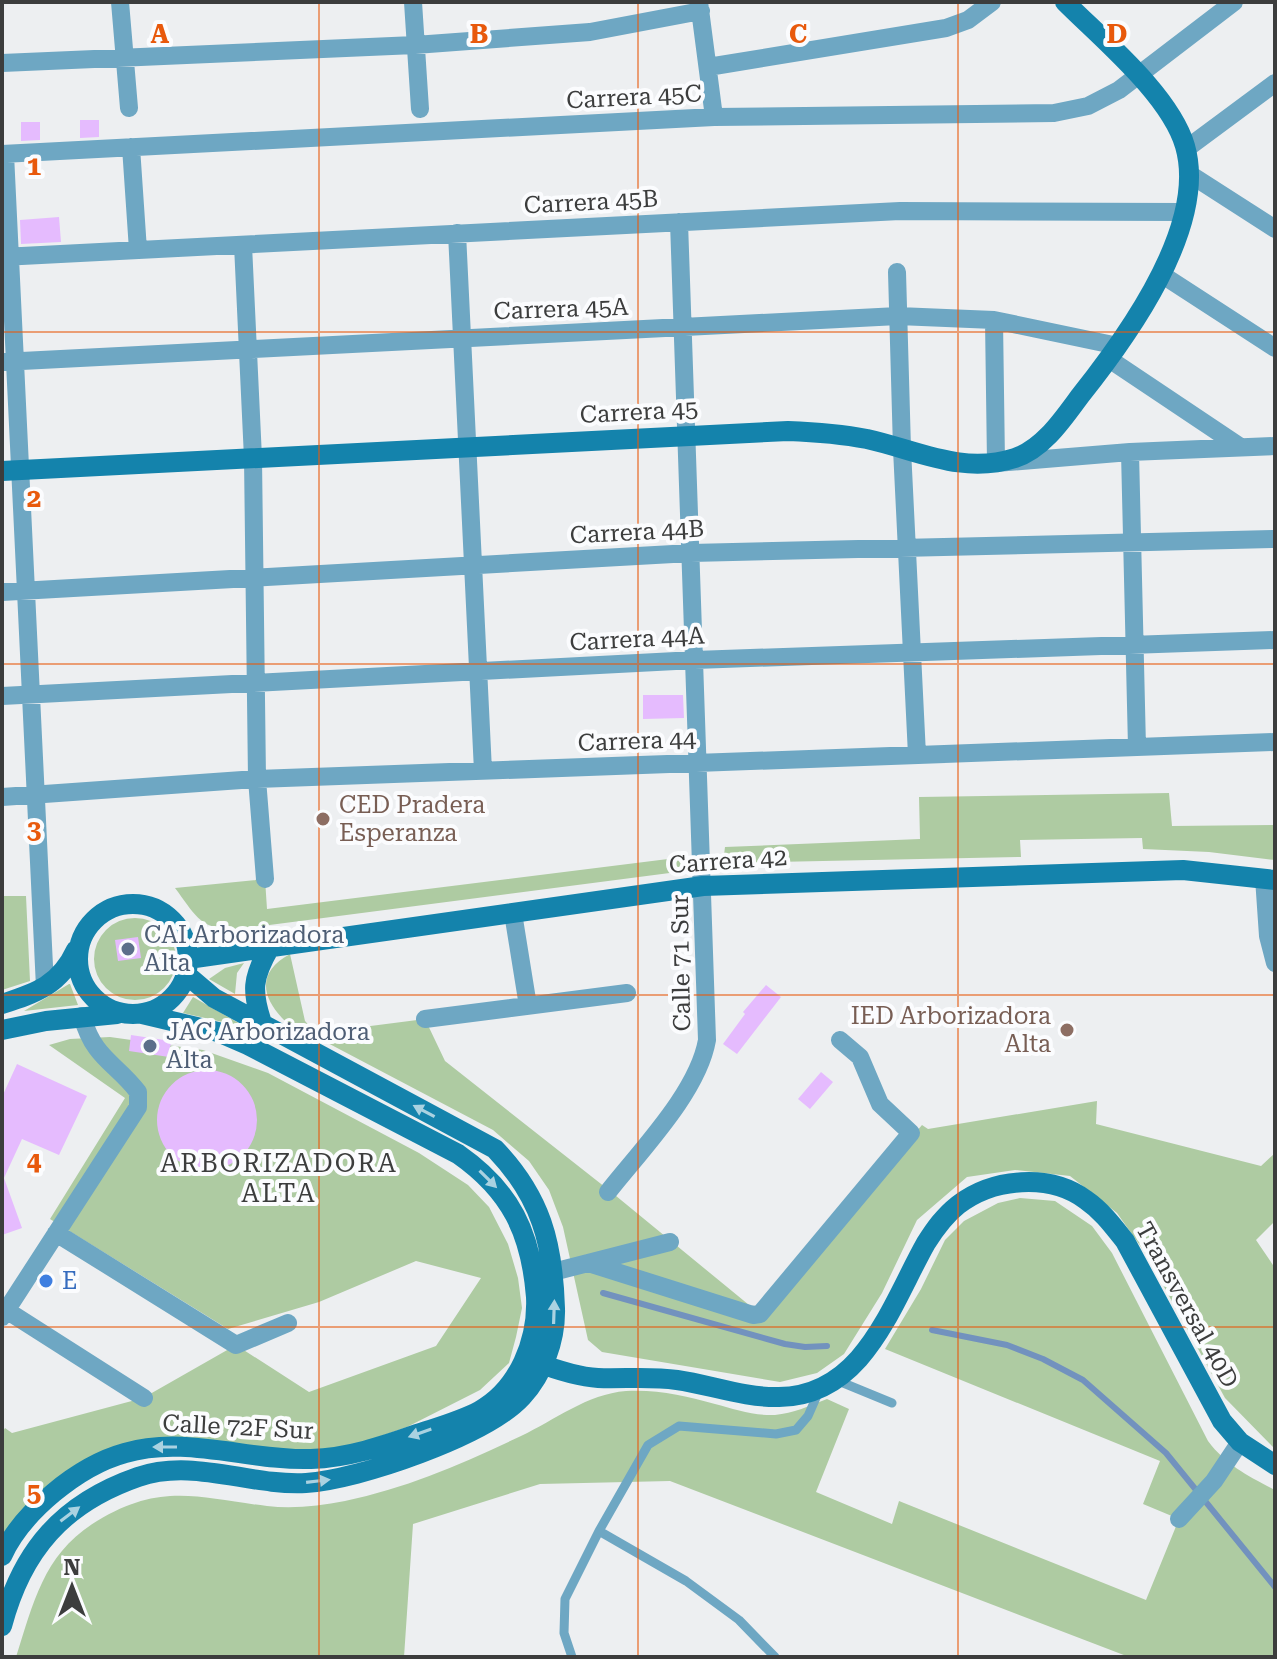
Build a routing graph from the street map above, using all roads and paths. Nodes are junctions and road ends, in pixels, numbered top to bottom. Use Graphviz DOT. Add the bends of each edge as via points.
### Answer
graph roads {
  1 [pos="120,2"];
  2 [pos="413,2"];
  3 [pos="992,2"];
  4 [pos="1065,2"];
  5 [pos="1234,2"];
  6 [pos="700,7"];
  7 [pos="415,45"];
  8 [pos="125,58"];
  9 [pos="2,63"];
  10 [pos="708,67"];
  11 [pos="1137,75"];
  12 [pos="1275,83"];
  13 [pos="129,108"];
  14 [pos="420,109"];
  15 [pos="714,117"];
  16 [pos="131,147"];
  17 [pos="1186,149"];
  18 [pos="3,154"];
  19 [pos="1188,173"];
  20 [pos="1183,212"];
  21 [pos="679,222"];
  22 [pos="1275,229"];
  23 [pos="457,233"];
  24 [pos="243,245"];
  25 [pos="138,250"];
  26 [pos="6,257"];
  27 [pos="897,272"];
  28 [pos="1161,274"];
  29 [pos="898,316"];
  30 [pos="994,320"];
  31 [pos="683,329"];
  32 [pos="462,337"];
  33 [pos="1275,348"];
  34 [pos="247,349"];
  35 [pos="1114,353"];
  36 [pos="8,362"];
  37 [pos="687,436"];
  38 [pos="1239,446"];
  39 [pos="1275,446"];
  40 [pos="467,447"];
  41 [pos="902,449"];
  42 [pos="1130,452"];
  43 [pos="253,458"];
  44 [pos="996,463"];
  45 [pos="11,471"];
  46 [pos="1275,539"];
  47 [pos="1133,542"];
  48 [pos="907,548"];
  49 [pos="691,553"];
  50 [pos="473,564"];
  51 [pos="255,578"];
  52 [pos="2,592"];
  53 [pos="25,592"];
  54 [pos="1275,640"];
  55 [pos="1135,644"];
  56 [pos="912,652"];
  57 [pos="695,660"];
  58 [pos="478,671"];
  59 [pos="257,681"];
  60 [pos="30,695"];
  61 [pos="2,696"];
  62 [pos="1275,742"];
  63 [pos="1137,747"];
  64 [pos="917,755"];
  65 [pos="699,763"];
  66 [pos="483,771"];
  67 [pos="257,779"];
  68 [pos="35,796"];
  69 [pos="2,797"];
  70 [pos="265,879"];
  71 [pos="1269,879"];
  72 [pos="703,886"];
  73 [pos="513,913"];
  74 [pos="78,947"];
  75 [pos="270,947"];
  76 [pos="1275,963"];
  77 [pos="188,967"];
  78 [pos="45,987"];
  79 [pos="627,993"];
  80 [pos="2,1004"];
  81 [pos="528,1006"];
  82 [pos="134,1014"];
  83 [pos="82,1016"];
  84 [pos="425,1019"];
  85 [pos="263,1026"];
  86 [pos="2,1030"];
  87 [pos="840,1040"];
  88 [pos="608,1192"];
  89 [pos="56,1233"];
  90 [pos="670,1242"];
  91 [pos="588,1263"];
  92 [pos="553,1272"];
  93 [pos="4,1314"];
  94 [pos="288,1323"];
  95 [pos="535,1362"];
  96 [pos="828,1384"];
  97 [pos="144,1398"];
  98 [pos="892,1403"];
  99 [pos="1240,1442"];
  100 [pos="1275,1465"];
  101 [pos="1185,1512"];
  102 [pos="599,1531"];
  103 [pos="2,1556"];
  104 [pos="2,1626"];
  105 [pos="572,1657"];
  106 [pos="775,1657"];
  1 -- 8 [label="street"];
  2 -- 7 [label="street"];
  3 -- 10 [label="street" via="946,28"];
  4 -- 11 [label="street"];
  5 -- 11 [label="street, Carrera 45C"];
  6 -- 7 [label="street" via="590,32"];
  6 -- 10 [label="street"];
  7 -- 8 [label="street"];
  7 -- 14 [label="street"];
  8 -- 9 [label="street"];
  8 -- 13 [label="street"];
  10 -- 15 [label="street"];
  11 -- 15 [label="street, Carrera 45C" via="1104,99 1054,113"];
  11 -- 17 [label="street" via="1173,117"];
  12 -- 17 [label="street"];
  15 -- 16 [label="street, Carrera 45C"];
  16 -- 18 [label="street, Carrera 45C"];
  16 -- 25 [label="street"];
  17 -- 19 [label="street"];
  18 -- 26 [label="street"];
  19 -- 20 [label="street"];
  19 -- 22 [label="street"];
  20 -- 21 [label="street, Carrera 45B" via="900,211"];
  20 -- 28 [label="street"];
  21 -- 23 [label="street, Carrera 45B"];
  21 -- 31 [label="street, Calle 71 Sur"];
  23 -- 24 [label="street, Carrera 45B"];
  23 -- 32 [label="street"];
  24 -- 25 [label="street, Carrera 45B"];
  24 -- 34 [label="street"];
  25 -- 26 [label="street, Carrera 45B"];
  26 -- 36 [label="street"];
  27 -- 29 [label="street"];
  28 -- 33 [label="street"];
  28 -- 35 [label="street"];
  29 -- 30 [label="street, Carrera 45A"];
  29 -- 31 [label="street, Carrera 45A"];
  29 -- 41 [label="street"];
  30 -- 35 [label="street, Carrera 45A"];
  30 -- 44 [label="street"];
  31 -- 32 [label="street, Carrera 45A"];
  31 -- 37 [label="street, Calle 71 Sur"];
  32 -- 34 [label="street, Carrera 45A"];
  32 -- 40 [label="street"];
  34 -- 36 [label="street, Carrera 45A"];
  34 -- 43 [label="street"];
  35 -- 38 [label="street"];
  35 -- 44 [label="street" via="1044,439 1018,457"];
  36 -- 45 [label="street"];
  37 -- 40 [label="street, Carrera 45"];
  37 -- 41 [label="street, Carrera 45" via="839,434"];
  37 -- 49 [label="street, Calle 71 Sur"];
  38 -- 39 [label="street, Carrera 45"];
  38 -- 42 [label="street, Carrera 45"];
  40 -- 43 [label="street, Carrera 45"];
  40 -- 50 [label="street"];
  41 -- 44 [label="street, Carrera 45" via="951,463"];
  41 -- 48 [label="street"];
  42 -- 44 [label="street, Carrera 45"];
  42 -- 47 [label="street"];
  43 -- 45 [label="street, Carrera 45"];
  43 -- 51 [label="street"];
  45 -- 53 [label="street"];
  46 -- 47 [label="street, Carrera 44B"];
  47 -- 48 [label="street, Carrera 44B"];
  47 -- 55 [label="street"];
  48 -- 49 [label="street, Carrera 44B"];
  48 -- 56 [label="street"];
  49 -- 50 [label="street, Carrera 44B"];
  49 -- 57 [label="street, Calle 71 Sur"];
  50 -- 51 [label="street, Carrera 44B"];
  50 -- 58 [label="street"];
  51 -- 53 [label="street, Carrera 44B"];
  51 -- 59 [label="street"];
  52 -- 53 [label="street, Carrera 44B"];
  53 -- 60 [label="street"];
  54 -- 55 [label="street, Carrera 44A"];
  55 -- 56 [label="street, Carrera 44A"];
  55 -- 63 [label="street"];
  56 -- 57 [label="street, Carrera 44A"];
  56 -- 64 [label="street"];
  57 -- 58 [label="street, Carrera 44A"];
  57 -- 65 [label="street, Calle 71 Sur"];
  58 -- 59 [label="street, Carrera 44A"];
  58 -- 66 [label="street"];
  59 -- 60 [label="street, Carrera 44A"];
  59 -- 67 [label="street"];
  60 -- 61 [label="street, Carrera 44A"];
  60 -- 68 [label="street"];
  62 -- 63 [label="street, Carrera 44"];
  63 -- 64 [label="street, Carrera 44"];
  64 -- 65 [label="street, Carrera 44"];
  65 -- 66 [label="street, Carrera 44"];
  65 -- 72 [label="street, Calle 71 Sur"];
  66 -- 67 [label="street, Carrera 44"];
  67 -- 68 [label="street, Carrera 44"];
  67 -- 70 [label="street"];
  68 -- 69 [label="street, Carrera 44"];
  68 -- 78 [label="street"];
  71 -- 72 [label="street, Carrera 42" via="1183,870"];
  71 -- 76 [label="street" via="1268,936"];
  72 -- 73 [label="street, Carrera 42"];
  72 -- 88 [label="street, Calle 71 Sur" via="708,1023 702,1063"];
  73 -- 75 [label="street, Carrera 42"];
  73 -- 81 [label="street"];
  74 -- 77 [label="street" via="84,931 110,908 144,905 161,911 184,936"];
  74 -- 78 [label="street" via="62,974"];
  74 -- 82 [label="street" via="80,977 87,991 111,1010"];
  75 -- 77 [label="street, Carrera 42"];
  75 -- 85 [label="street" via="254,978"];
  77 -- 82 [label="street" via="171,1000"];
  77 -- 85 [label="street, Calle 72F Sur" via="207,994"];
  78 -- 80 [label="street"];
  79 -- 81 [label="street"];
  81 -- 84 [label="street"];
  82 -- 83 [label="street"];
  82 -- 95 [label="street, Calle 72F Sur, one-way" via="218,1032 248,1045 458,1154 488,1177 516,1215 531,1262"];
  83 -- 86 [label="street"];
  83 -- 89 [label="street" via="96,1048 133,1085 139,1099"];
  92 -- 85 [label="street, Calle 72F Sur, one-way" via="536,1206 495,1149"];
  87 -- 91 [label="street" via="860,1057 880,1104 911,1133 760,1314"];
  89 -- 93 [label="street"];
  89 -- 94 [label="street" via="236,1345"];
  90 -- 91 [label="street"];
  91 -- 92 [label="street"];
  95 -- 92 [label="street, Calle 72F Sur, one-way" via="555,1312"];
  93 -- 97 [label="street"];
  95 -- 96 [label="street" via="583,1376 653,1377 765,1396 796,1396"];
  95 -- 103 [label="street, Calle 72F Sur, one-way" via="482,1410 369,1450 313,1459 163,1446 119,1454 51,1495"];
  104 -- 95 [label="street, Calle 72F Sur, one-way" via="31,1555 60,1521 97,1495 168,1471 282,1483 366,1472 489,1422 522,1397"];
  96 -- 98 [label="lane"];
  96 -- 99 [label="street, Transversal 40D" via="870,1345 926,1243 957,1206 1002,1185 1056,1186 1085,1199 1125,1241 1210,1402"];
  96 -- 102 [label="lane" via="796,1430 776,1434 679,1426 648,1445"];
  99 -- 100 [label="street, Transversal 40D"];
  99 -- 101 [label="street"];
  102 -- 105 [label="lane" via="565,1599 564,1633"];
  102 -- 106 [label="lane" via="686,1581 739,1620"];
}
